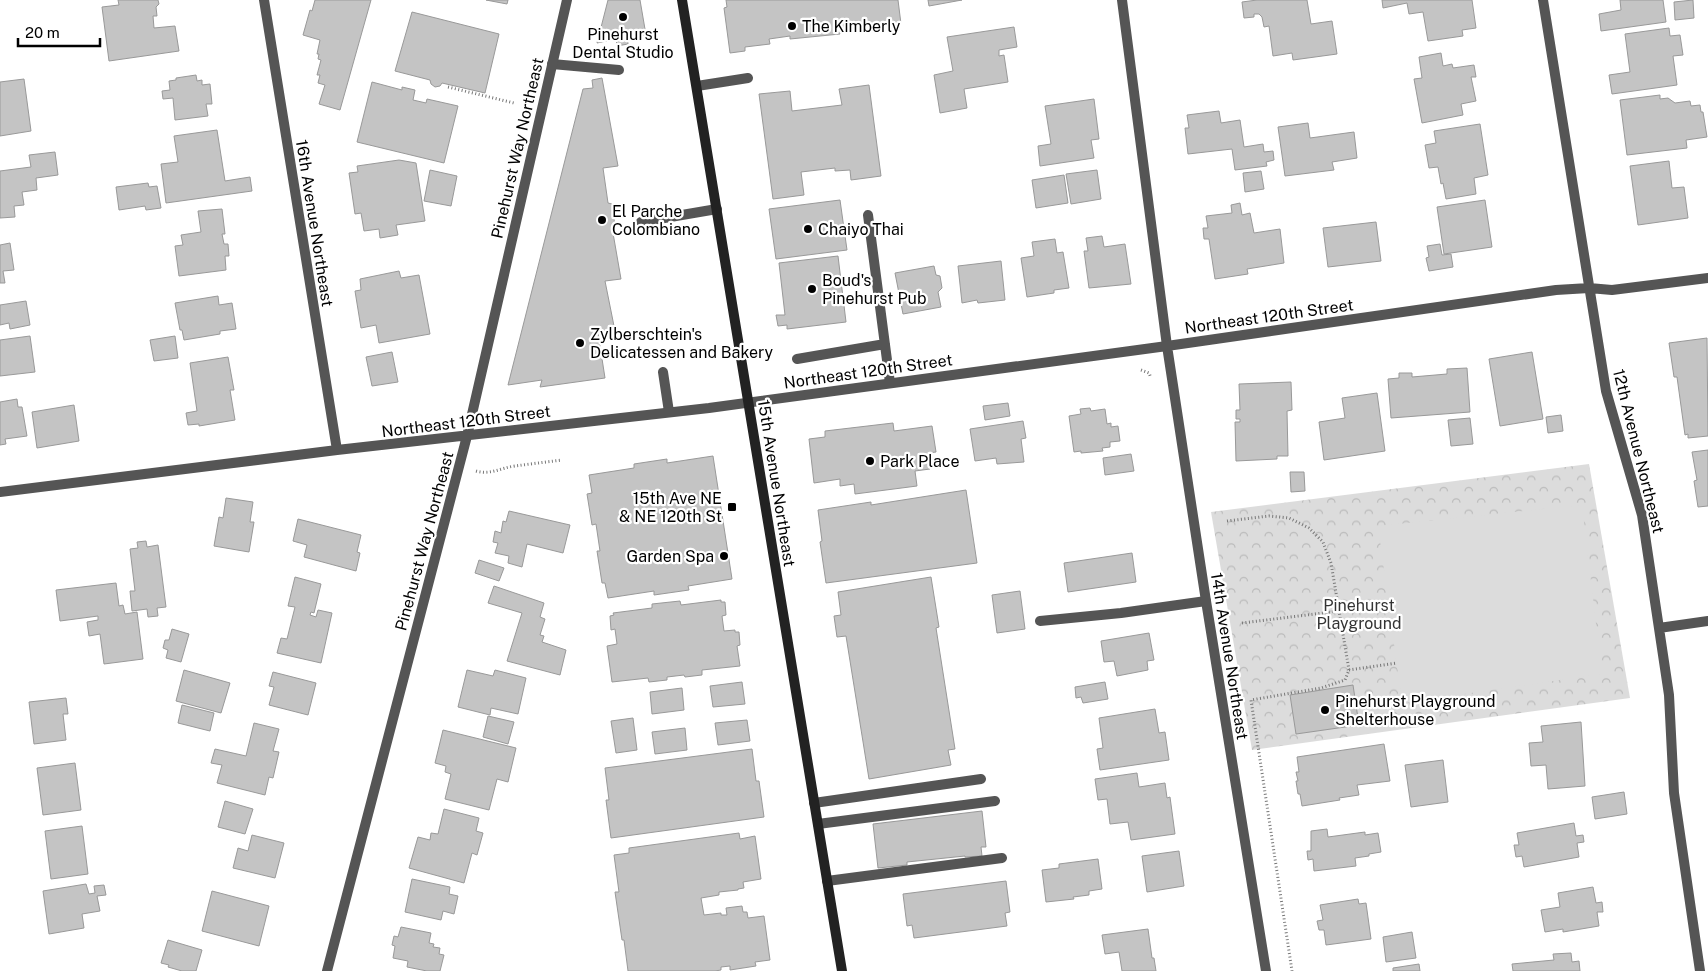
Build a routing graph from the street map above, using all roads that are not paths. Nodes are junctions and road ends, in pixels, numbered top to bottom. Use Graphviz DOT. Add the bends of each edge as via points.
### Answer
graph roads {
  1 [pos="264,0"];
  2 [pos="567,0"];
  3 [pos="682,0"];
  4 [pos="1122,0"];
  5 [pos="1543,0"];
  6 [pos="552,64"];
  7 [pos="619,70"];
  8 [pos="748,78"];
  9 [pos="696,86"];
  10 [pos="717,210"];
  11 [pos="868,215"];
  12 [pos="641,222"];
  13 [pos="1708,278"];
  14 [pos="1589,288"];
  15 [pos="885,344"];
  16 [pos="1167,346"];
  17 [pos="797,359"];
  18 [pos="664,372"];
  19 [pos="890,383"];
  20 [pos="748,402"];
  21 [pos="669,412"];
  22 [pos="466,436"];
  23 [pos="337,450"];
  24 [pos="0,492"];
  25 [pos="1206,601"];
  26 [pos="1040,621"];
  27 [pos="1708,621"];
  28 [pos="1659,628"];
  29 [pos="981,779"];
  30 [pos="995,801"];
  31 [pos="814,802"];
  32 [pos="818,824"];
  33 [pos="1002,858"];
  34 [pos="828,882"];
  35 [pos="327,971"];
  36 [pos="842,971"];
  37 [pos="1266,971"];
  38 [pos="1700,971"];
  1 -- 23 [label="street, 16th Avenue Northeast"];
  2 -- 6 [label="street, Pinehurst Way Northeast"];
  3 -- 9 [label="main road, 15th Avenue Northeast"];
  4 -- 16 [label="street, 14th Avenue Northeast"];
  5 -- 14 [label="street, 12th Avenue Northeast"];
  6 -- 7 [label="street"];
  6 -- 22 [label="street, Pinehurst Way Northeast"];
  8 -- 9 [label="street"];
  9 -- 10 [label="main road, 15th Avenue Northeast"];
  10 -- 12 [label="street"];
  10 -- 20 [label="main road, 15th Avenue Northeast"];
  11 -- 15 [label="street"];
  13 -- 14 [label="street, Northeast 120th Street" via="1612,290"];
  14 -- 16 [label="street, Northeast 120th Street" via="1556,290"];
  14 -- 28 [label="street, 12th Avenue Northeast" via="1606,391 1642,515"];
  15 -- 17 [label="street"];
  15 -- 19 [label="street"];
  16 -- 19 [label="street, Northeast 120th Street"];
  16 -- 25 [label="street, 14th Avenue Northeast"];
  18 -- 21 [label="street"];
  19 -- 20 [label="street, Northeast 120th Street"];
  20 -- 21 [label="street, Northeast 120th Street"];
  20 -- 31 [label="main road, 15th Avenue Northeast"];
  21 -- 22 [label="street, Northeast 120th Street"];
  22 -- 23 [label="street, Northeast 120th Street"];
  22 -- 35 [label="street, Pinehurst Way Northeast"];
  23 -- 24 [label="street, Northeast 120th Street"];
  25 -- 26 [label="street"];
  25 -- 37 [label="street, 14th Avenue Northeast"];
  27 -- 28 [label="street"];
  28 -- 38 [label="street, 12th Avenue Northeast" via="1669,695 1674,794"];
  29 -- 31 [label="street"];
  30 -- 32 [label="street"];
  31 -- 32 [label="main road, 15th Avenue Northeast"];
  32 -- 34 [label="main road, 15th Avenue Northeast"];
  33 -- 34 [label="street"];
  34 -- 36 [label="main road, 15th Avenue Northeast"];
}
